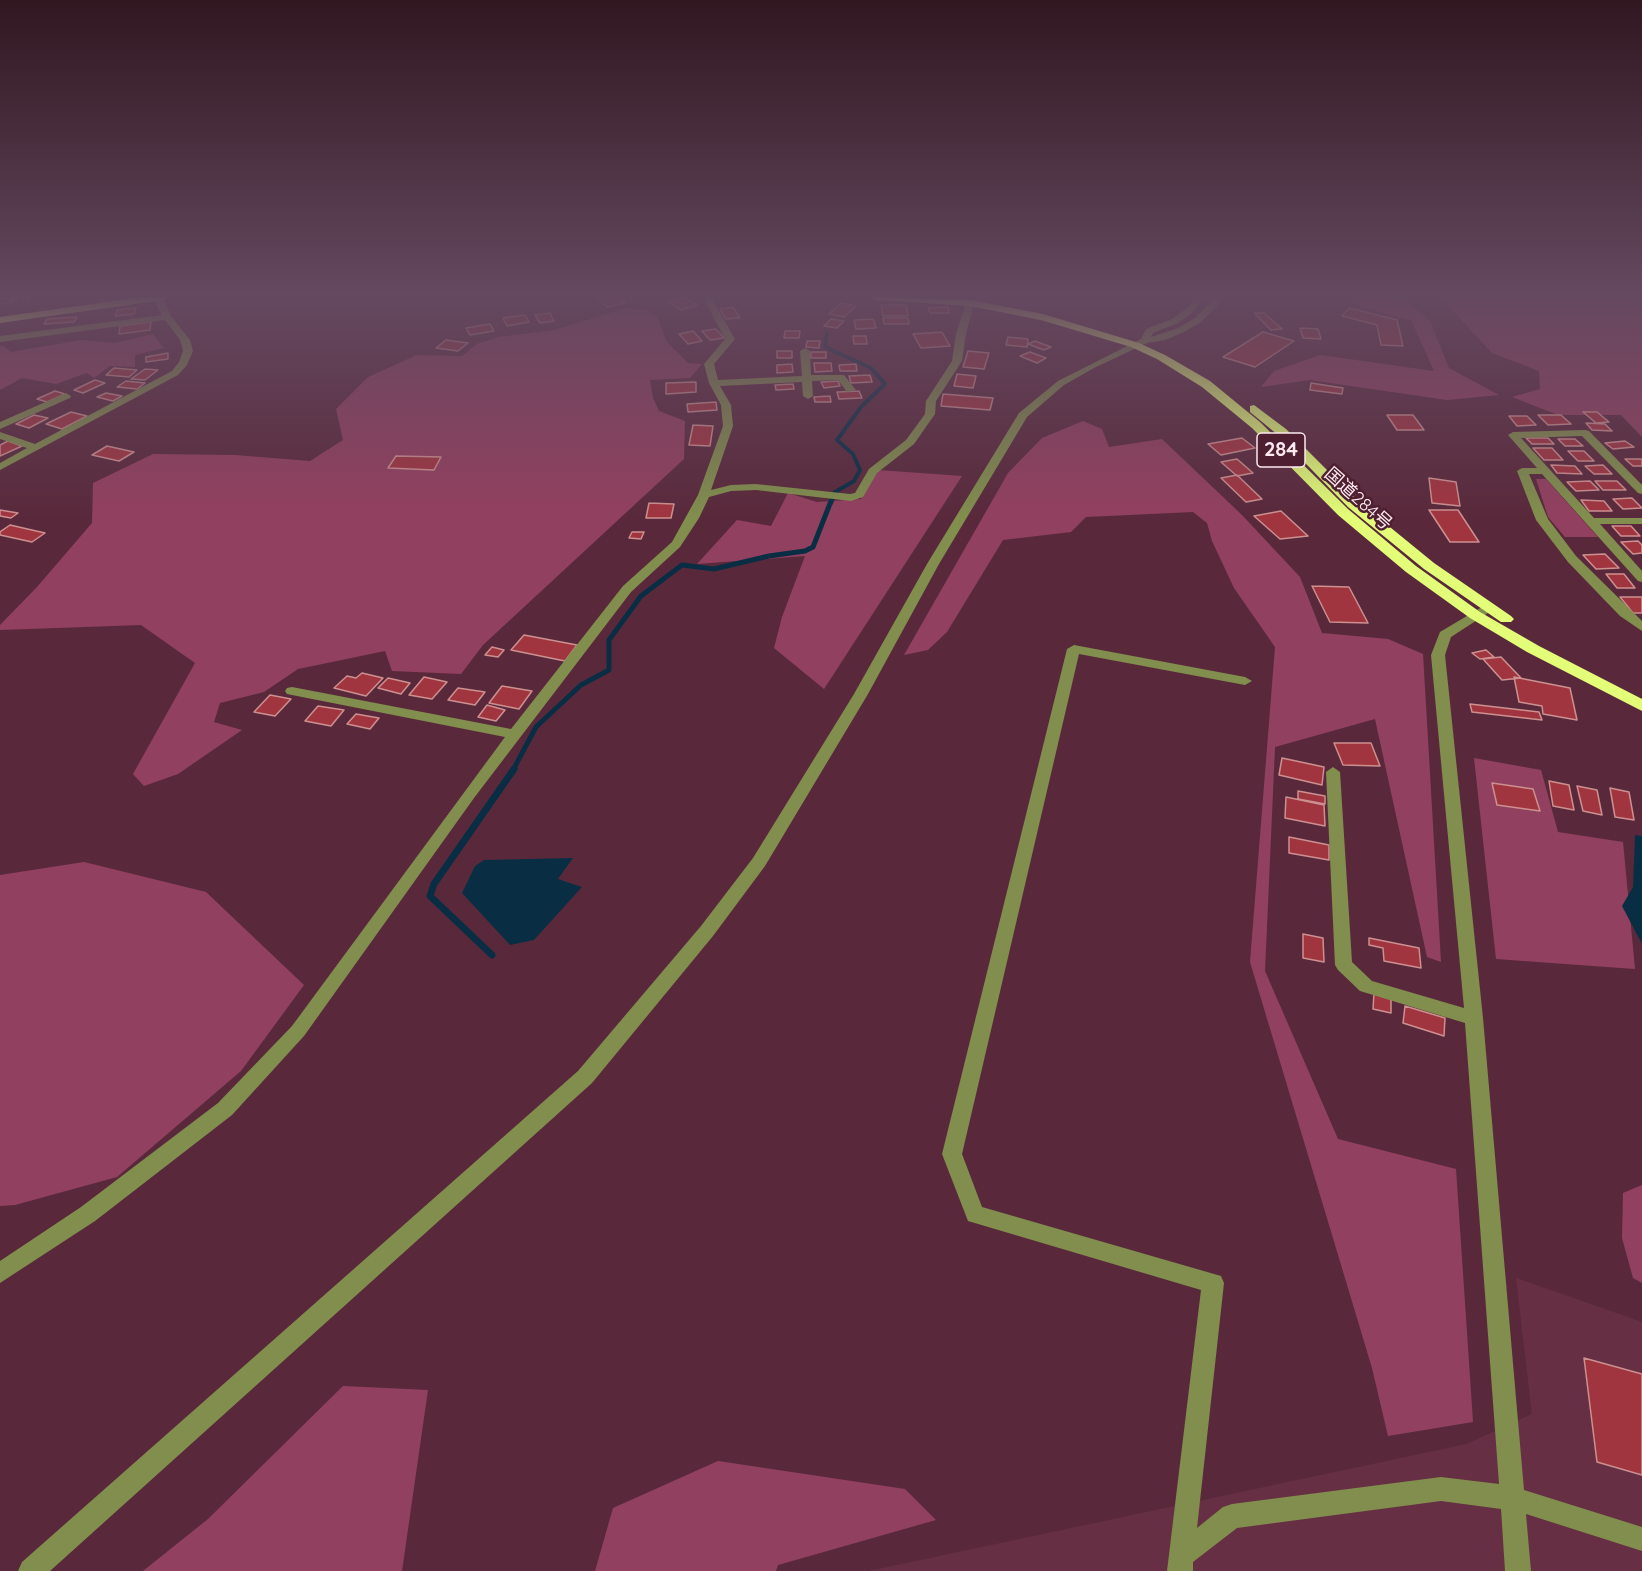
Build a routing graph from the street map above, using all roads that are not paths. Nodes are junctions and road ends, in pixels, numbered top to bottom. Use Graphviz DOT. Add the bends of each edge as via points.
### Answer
graph roads {
  1 [pos="177,370"];
  2 [pos="711,370"];
  3 [pos="806,370"];
  4 [pos="952,370"];
  5 [pos="1086,370"];
  6 [pos="1198,370"];
  7 [pos="806,379"];
  8 [pos="714,383"];
  9 [pos="851,390"];
  10 [pos="66,396"];
  11 [pos="808,396"];
  12 [pos="0,426"];
  13 [pos="0,435"];
  14 [pos="36,448"];
  15 [pos="0,467"];
  16 [pos="1544,471"];
  17 [pos="1642,491"];
  18 [pos="704,495"];
  19 [pos="1589,521"];
  20 [pos="1642,521"];
  21 [pos="1642,578"];
  22 [pos="1481,612"];
  23 [pos="1642,627"];
  24 [pos="1245,681"];
  25 [pos="292,691"];
  26 [pos="1642,694"];
  27 [pos="1642,706"];
  28 [pos="516,735"];
  29 [pos="1333,772"];
  30 [pos="1474,1018"];
  31 [pos="0,1273"];
  32 [pos="1512,1498"];
  33 [pos="1642,1539"];
  34 [pos="1180,1563"];
  35 [pos="31,1571"];
  36 [pos="1518,1571"];
  1 -- 14 [label="street"];
  2 -- 8 [label="street"];
  3 -- 7 [label="street"];
  4 -- 18 [label="street" via="931,401 930,414 910,442 873,471 859,495 851,498 756,487"];
  5 -- 35 [label="street" via="1061,383 1023,415 759,862 585,1077"];
  6 -- 22 [label="highway, 国道284号 / 284" via="1218,380 1282,432 1353,504"];
  7 -- 8 [label="street"];
  7 -- 9 [label="street" via="841,377"];
  7 -- 11 [label="street"];
  8 -- 18 [label="street" via="726,405 728,426"];
  10 -- 12 [label="street"];
  13 -- 14 [label="street"];
  14 -- 15 [label="street"];
  16 -- 17 [label="street" via="1513,435 1585,433"];
  16 -- 19 [label="street"];
  16 -- 23 [label="street" via="1522,471 1542,520 1572,559"];
  18 -- 28 [label="street" via="676,544 627,589"];
  19 -- 20 [label="street"];
  19 -- 21 [label="street"];
  22 -- 26 [label="highway, 国道284号 / 284"];
  22 -- 27 [label="highway, 国道284号 / 284" via="1533,649"];
  22 -- 30 [label="street" via="1445,635 1438,655"];
  24 -- 34 [label="street" via="1074,649 952,1154 975,1214 1213,1282"];
  25 -- 28 [label="street"];
  28 -- 31 [label="street" via="298,1031 225,1108 88,1214"];
  29 -- 30 [label="street" via="1344,965 1366,986"];
  30 -- 32 [label="street"];
  32 -- 33 [label="street"];
  32 -- 34 [label="street" via="1441,1489 1232,1516"];
  32 -- 36 [label="street"];
}
